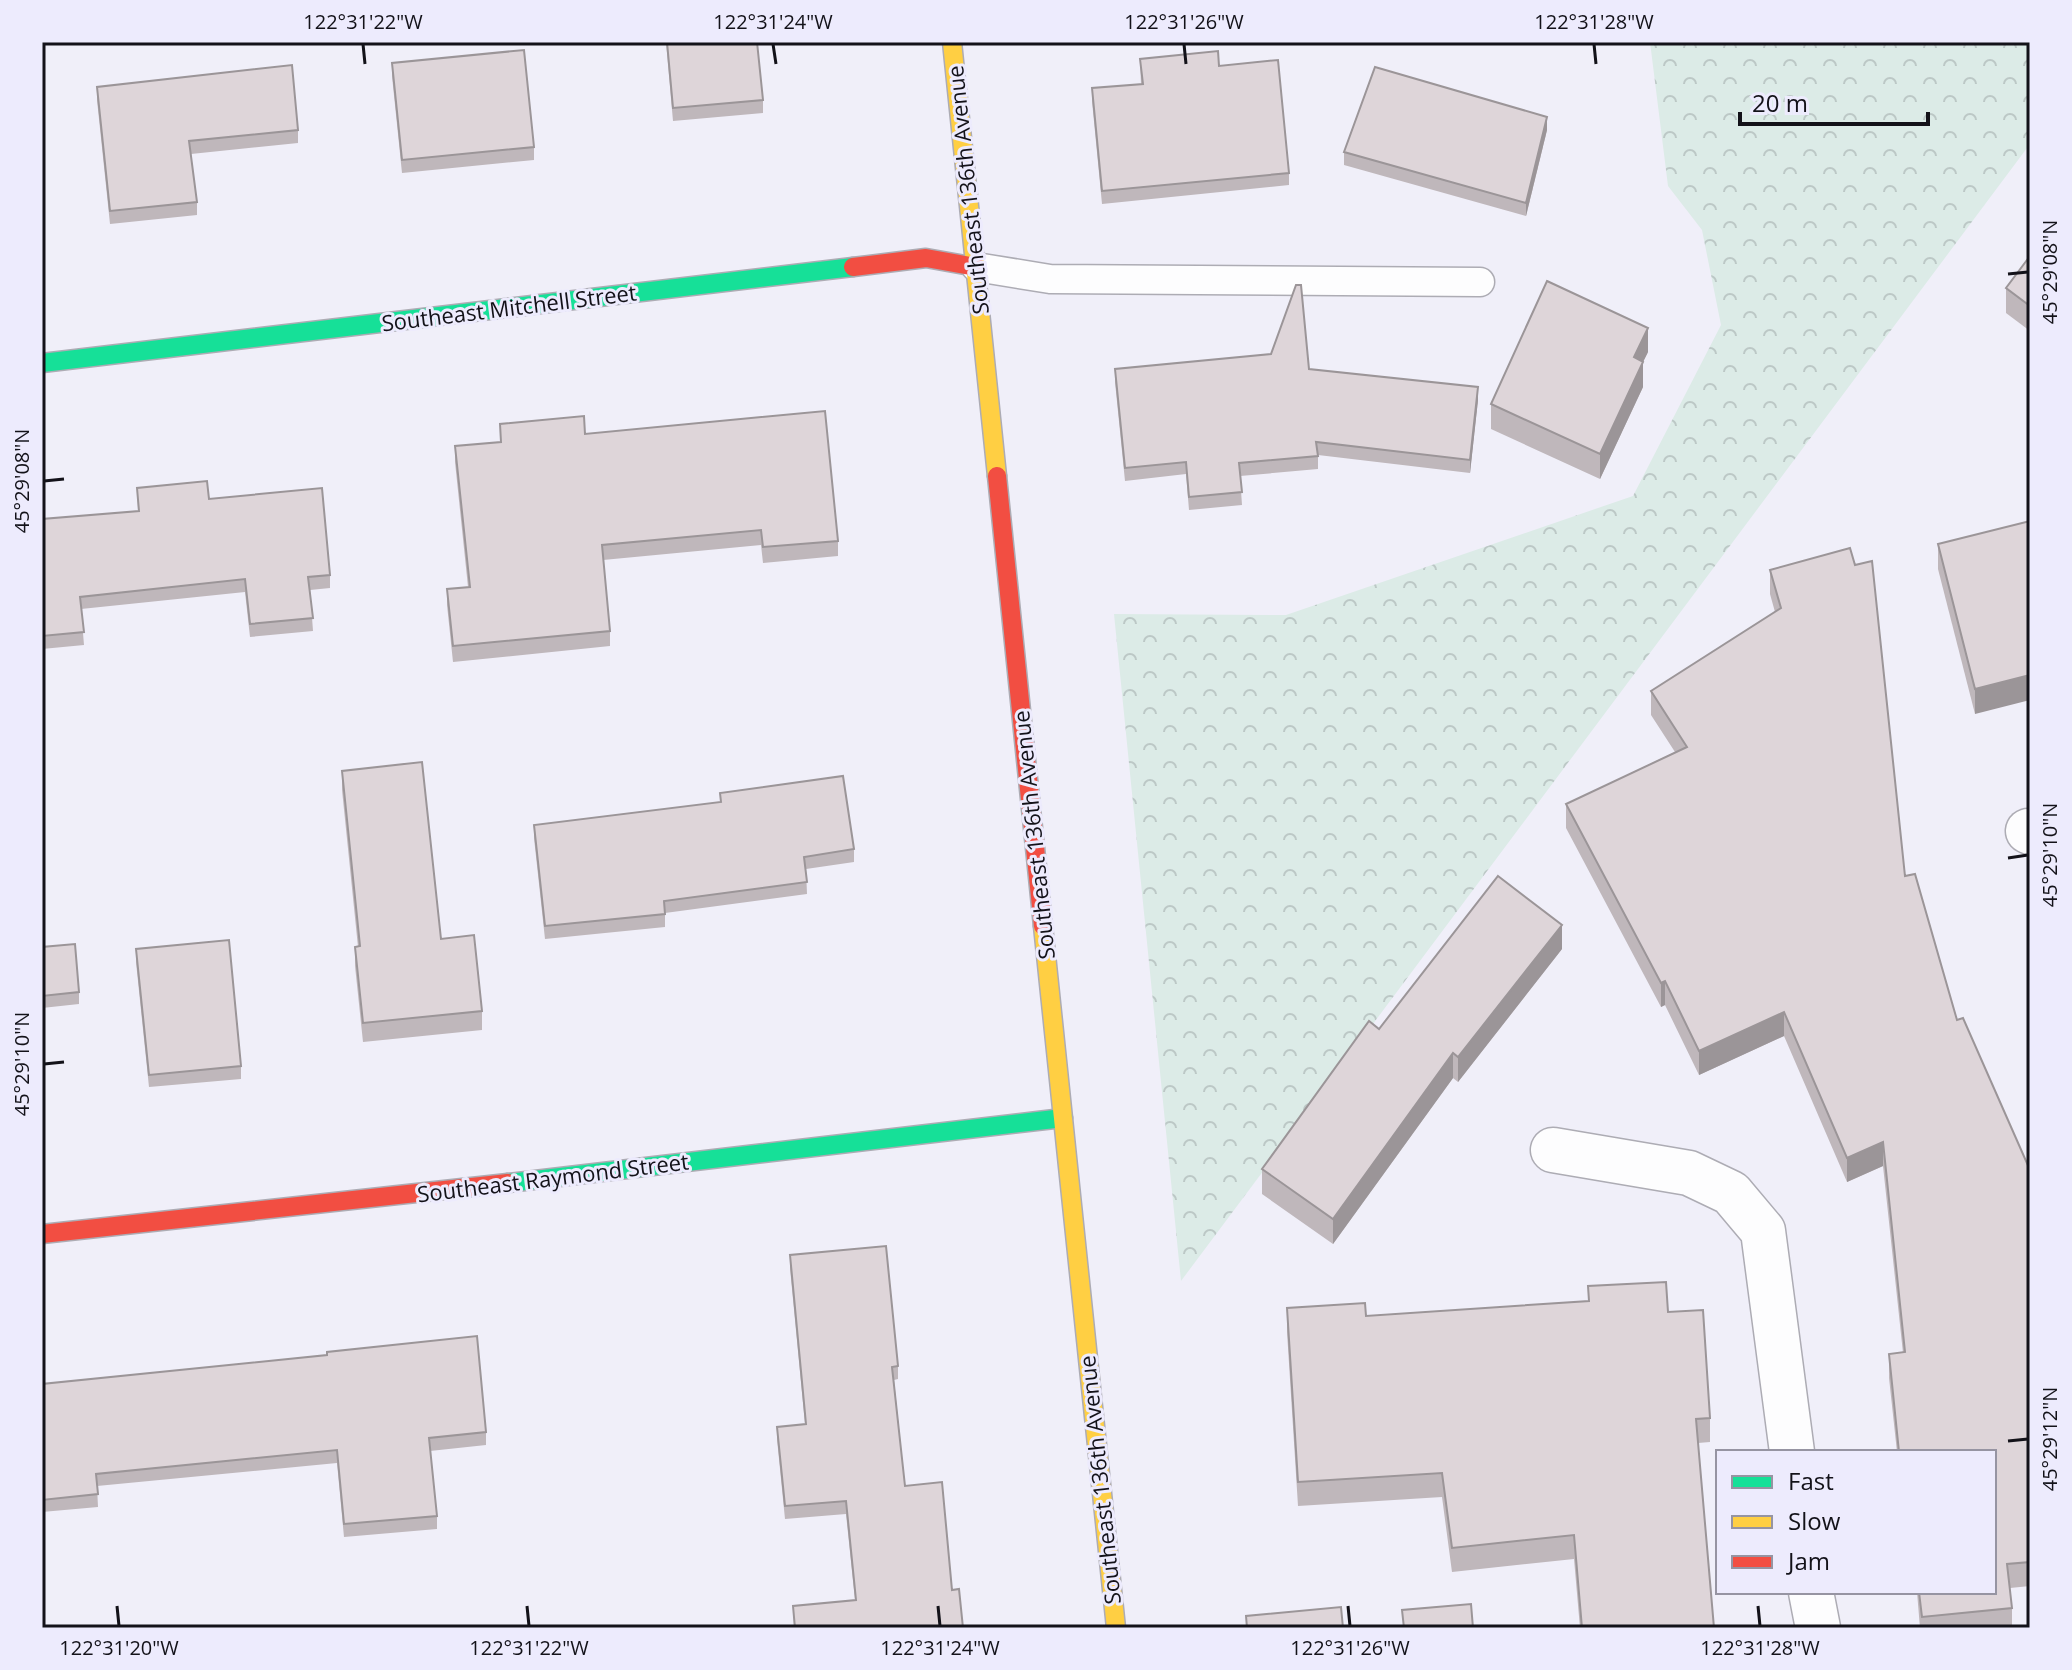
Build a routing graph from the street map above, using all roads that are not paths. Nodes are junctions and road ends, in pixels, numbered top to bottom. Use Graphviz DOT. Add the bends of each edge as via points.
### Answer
graph roads {
  1 [pos="952,42"];
  2 [pos="976,267"];
  3 [pos="1480,282"];
  4 [pos="42,363"];
  5 [pos="1063,1118"];
  6 [pos="1553,1150"];
  7 [pos="42,1234"];
  8 [pos="1792,1450"];
  9 [pos="1811,1594"];
  10 [pos="1116,1628"];
  11 [pos="1818,1628"];
  1 -- 2 [label="street, Southeast 136th Avenue"];
  2 -- 3 [label="lane" via="1050,279"];
  2 -- 4 [label="street, Southeast Mitchell Street" via="926,258"];
  2 -- 5 [label="street, Southeast 136th Avenue"];
  5 -- 7 [label="street, Southeast Raymond Street"];
  5 -- 10 [label="street, Southeast 136th Avenue"];
  6 -- 8 [label="street" via="1689,1173 1731,1193 1763,1231"];
  9 -- 11 [label="street"];
}
